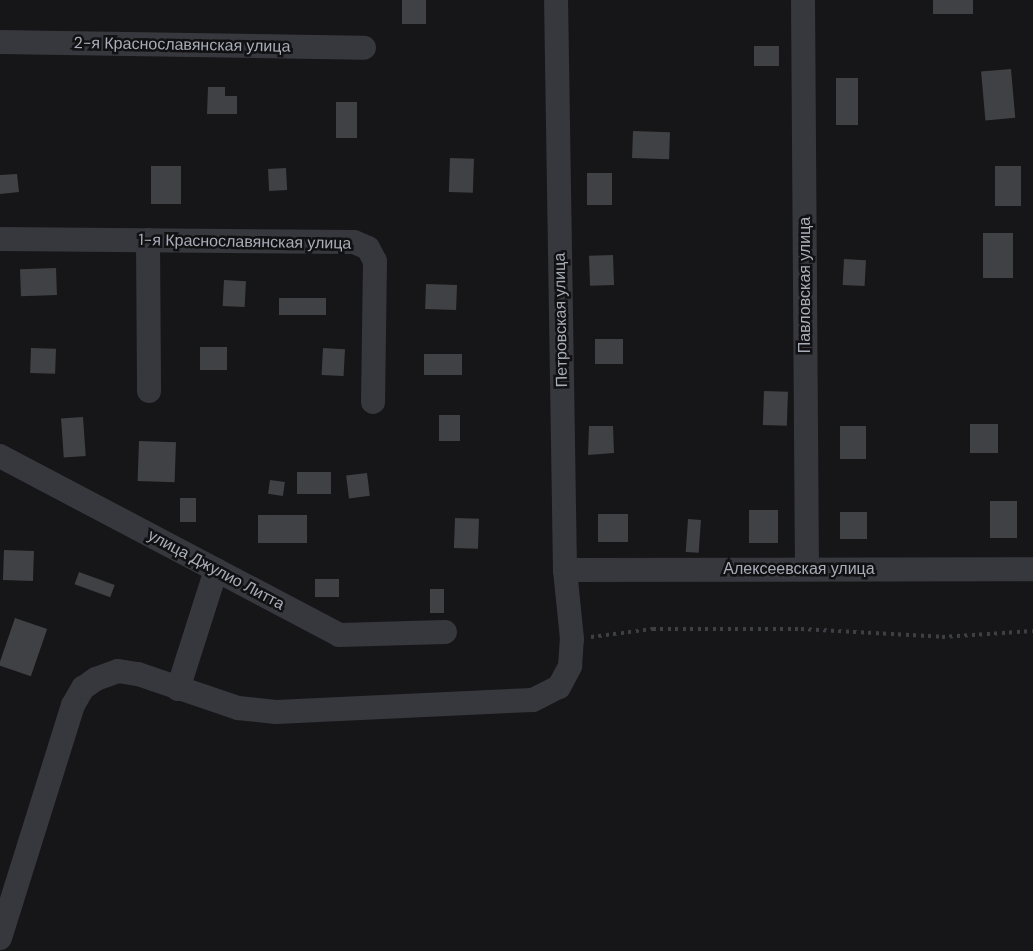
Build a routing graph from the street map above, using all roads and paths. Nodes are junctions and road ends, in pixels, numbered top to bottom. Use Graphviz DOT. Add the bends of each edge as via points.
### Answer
graph roads {
  1 [pos="556,0"];
  2 [pos="803,0"];
  3 [pos="0,42"];
  4 [pos="364,48"];
  5 [pos="0,239"];
  6 [pos="148,240"];
  7 [pos="148,391"];
  8 [pos="373,402"];
  9 [pos="0,456"];
  10 [pos="807,569"];
  11 [pos="1033,569"];
  12 [pos="216,570"];
  13 [pos="565,570"];
  14 [pos="1033,631"];
  15 [pos="445,632"];
  16 [pos="572,639"];
  17 [pos="178,689"];
  18 [pos="0,938"];
  1 -- 13 [label="street, Петровская улица"];
  2 -- 10 [label="street, Павловская улица"];
  3 -- 4 [label="street, 2-я Краснославянская улица"];
  5 -- 6 [label="street, 1-я Краснославянская улица"];
  6 -- 7 [label="street"];
  6 -- 8 [label="street, 1-я Краснославянская улица" via="339,240 368,248 375,261"];
  9 -- 12 [label="street, улица Джулио Литта"];
  10 -- 11 [label="street, Алексеевская улица"];
  10 -- 13 [label="street, Алексеевская улица"];
  12 -- 15 [label="street, улица Джулио Литта" via="339,635"];
  12 -- 17 [label="street"];
  13 -- 16 [label="street, Петровская улица"];
  14 -- 16 [label="path" via="920,637 801,629 652,628"];
  16 -- 17 [label="street, Петровская улица" via="570,666 559,687 532,700 276,712 238,708"];
  17 -- 18 [label="street, Петровская улица" via="118,671 82,688"];
}
